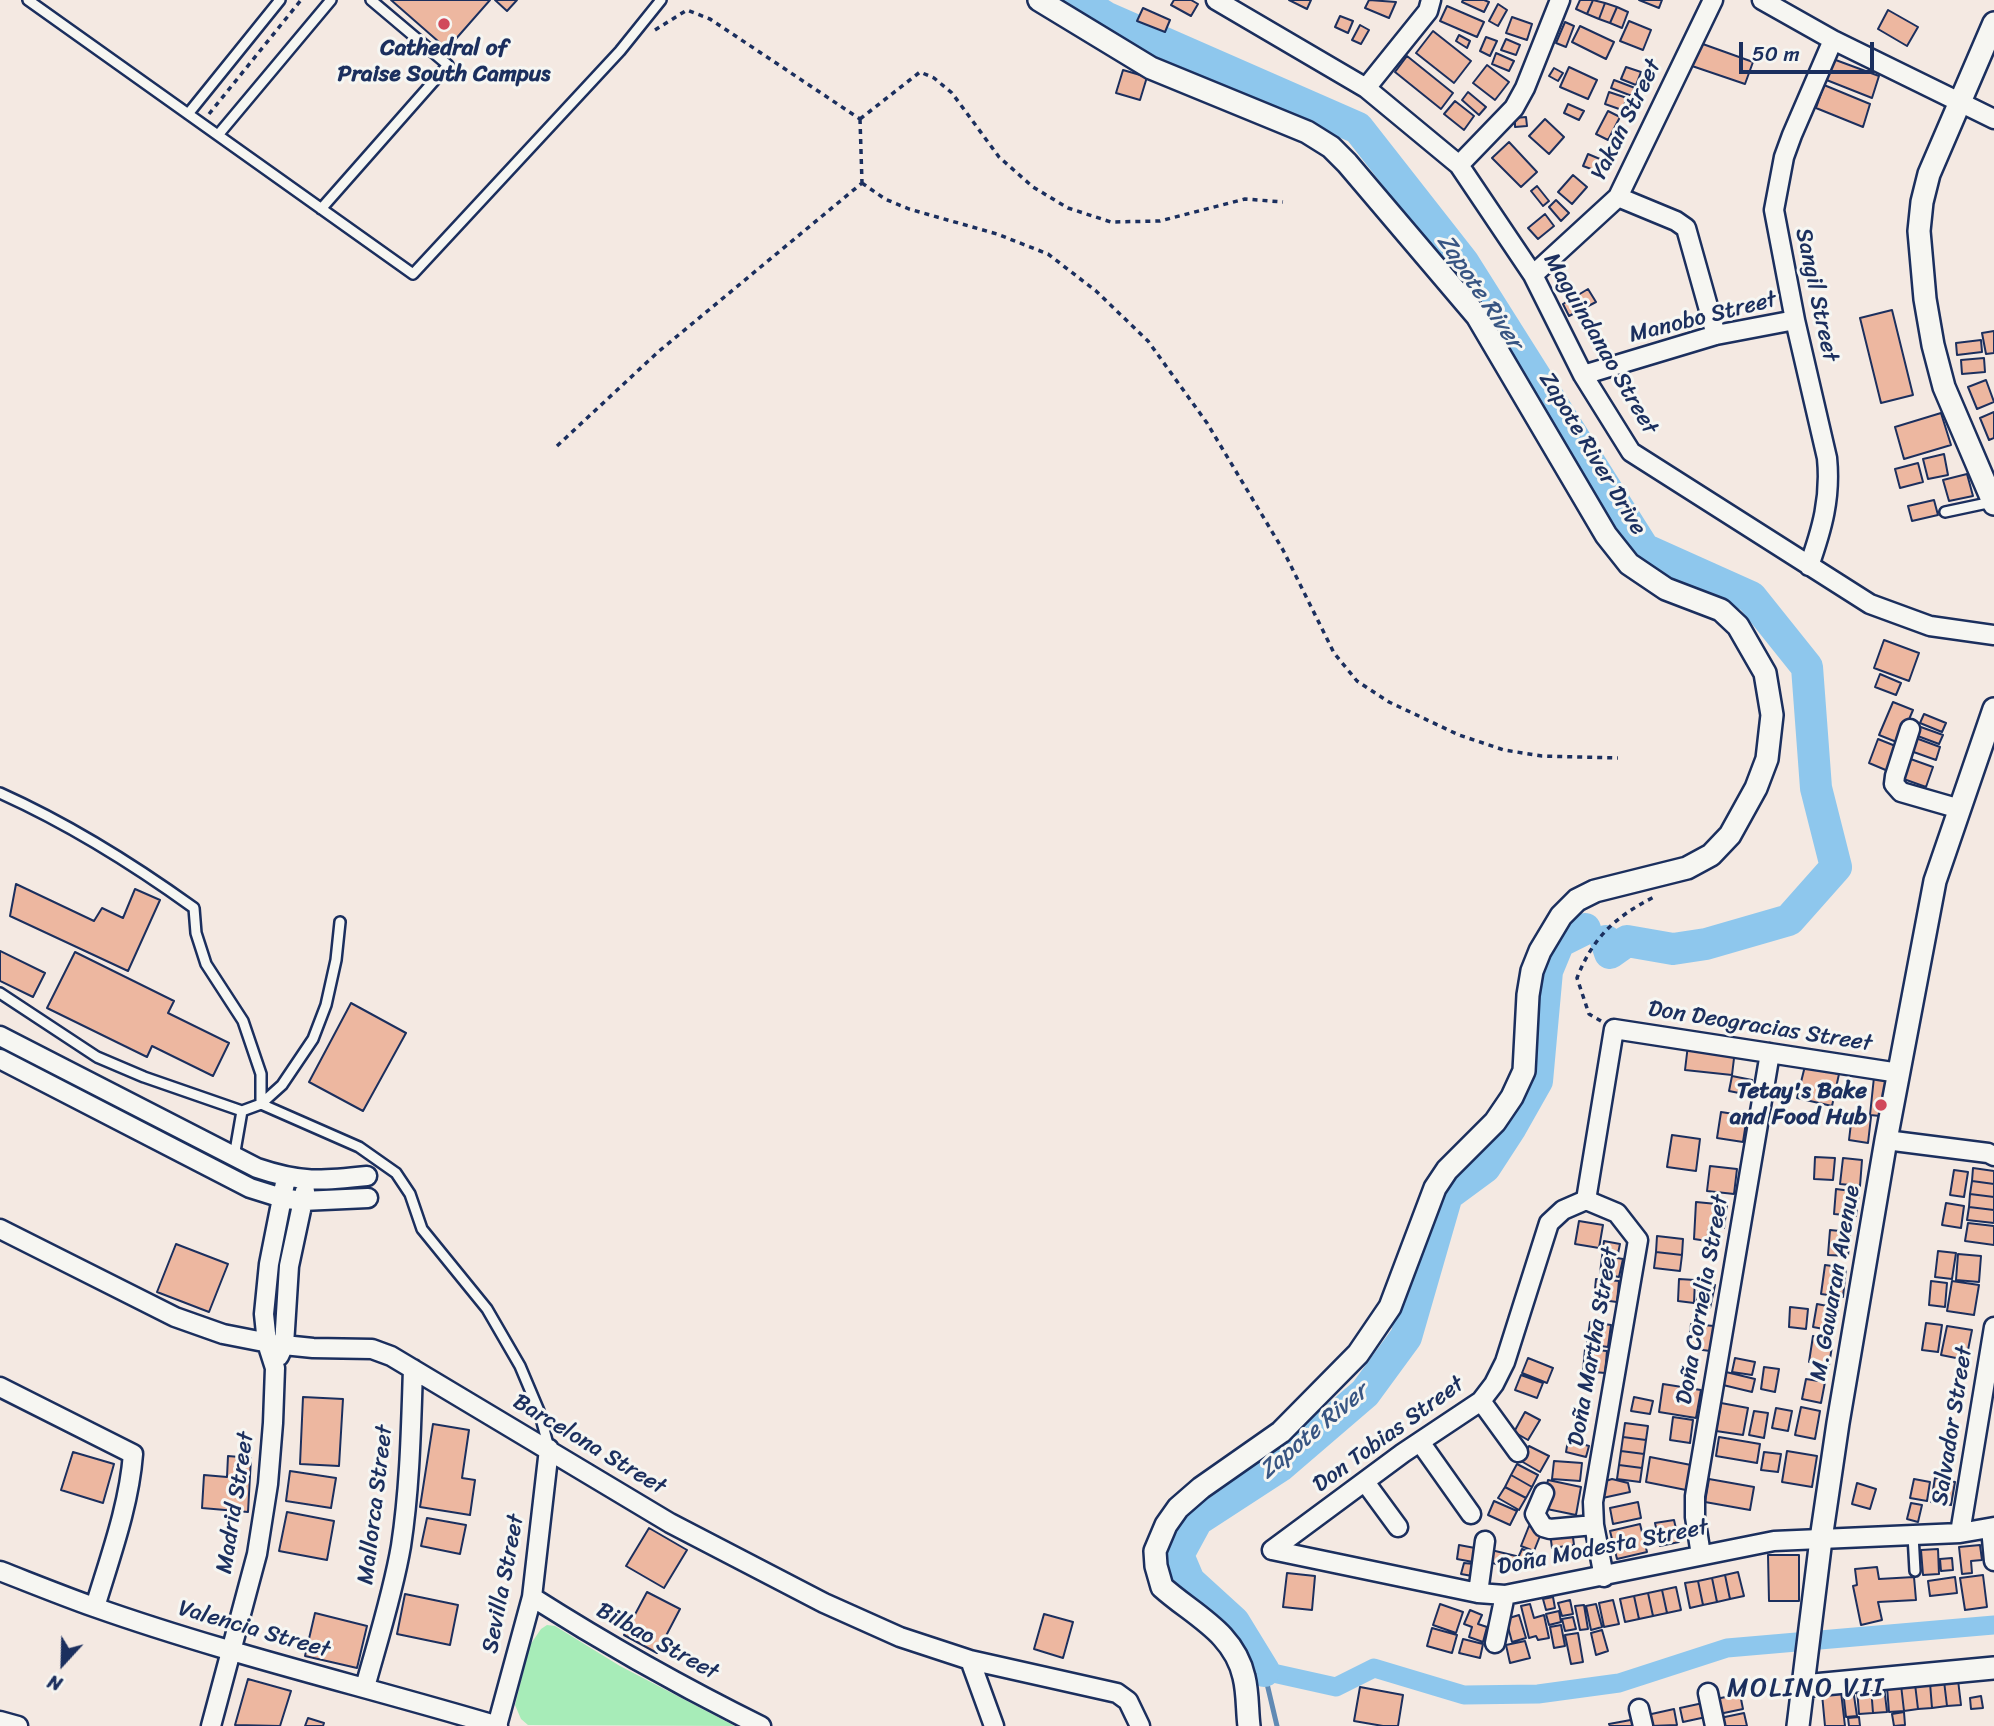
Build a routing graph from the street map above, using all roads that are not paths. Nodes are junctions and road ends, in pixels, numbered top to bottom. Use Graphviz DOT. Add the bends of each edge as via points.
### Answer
graph roads {
  1 [pos="28,0"];
  2 [pos="280,0"];
  3 [pos="331,0"];
  4 [pos="371,0"];
  5 [pos="661,0"];
  6 [pos="1039,0"];
  7 [pos="1216,0"];
  8 [pos="1431,0"];
  9 [pos="1560,0"];
  10 [pos="1713,0"];
  11 [pos="1762,0"];
  12 [pos="1994,23"];
  13 [pos="1833,40"];
  14 [pos="1366,88"];
  15 [pos="1958,103"];
  16 [pos="188,114"];
  17 [pos="1994,119"];
  18 [pos="218,135"];
  19 [pos="1459,165"];
  20 [pos="1618,197"];
  21 [pos="321,209"];
  22 [pos="1533,275"];
  23 [pos="1795,320"];
  24 [pos="1716,335"];
  25 [pos="1583,375"];
  26 [pos="1994,503"];
  27 [pos="1945,512"];
  28 [pos="1809,566"];
  29 [pos="1994,635"];
  30 [pos="1994,709"];
  31 [pos="1910,729"];
  32 [pos="0,793"];
  33 [pos="1960,809"];
  34 [pos="340,922"];
  35 [pos="0,993"];
  36 [pos="0,1036"];
  37 [pos="1770,1053"];
  38 [pos="0,1059"];
  39 [pos="1899,1073"];
  40 [pos="261,1104"];
  41 [pos="242,1111"];
  42 [pos="1886,1140"];
  43 [pos="1994,1156"];
  44 [pos="234,1157"];
  45 [pos="367,1176"];
  46 [pos="286,1178"];
  47 [pos="307,1181"];
  48 [pos="282,1198"];
  49 [pos="368,1198"];
  50 [pos="1586,1200"];
  51 [pos="302,1201"];
  52 [pos="0,1229"];
  53 [pos="1994,1326"];
  54 [pos="275,1344"];
  55 [pos="413,1369"];
  56 [pos="0,1387"];
  57 [pos="1481,1401"];
  58 [pos="1420,1442"];
  59 [pos="549,1449"];
  60 [pos="1518,1452"];
  61 [pos="1365,1482"];
  62 [pos="1544,1493"];
  63 [pos="1471,1514"];
  64 [pos="1594,1525"];
  65 [pos="1398,1527"];
  66 [pos="1992,1528"];
  67 [pos="1960,1533"];
  68 [pos="1913,1535"];
  69 [pos="1821,1539"];
  70 [pos="1485,1541"];
  71 [pos="1272,1550"];
  72 [pos="1701,1555"];
  73 [pos="1994,1561"];
  74 [pos="0,1571"];
  75 [pos="1915,1571"];
  76 [pos="1604,1577"];
  77 [pos="1478,1593"];
  78 [pos="1505,1595"];
  79 [pos="531,1597"];
  80 [pos="94,1607"];
  81 [pos="1495,1643"];
  82 [pos="230,1650"];
  83 [pos="971,1660"];
  84 [pos="1994,1668"];
  85 [pos="1804,1679"];
  86 [pos="365,1687"];
  87 [pos="1708,1693"];
  88 [pos="0,1721"];
  89 [pos="18,1726"];
  90 [pos="211,1726"];
  91 [pos="498,1726"];
  92 [pos="761,1726"];
  93 [pos="994,1726"];
  94 [pos="1140,1726"];
  95 [pos="1249,1726"];
  96 [pos="1715,1726"];
  97 [pos="1798,1726"];
  1 -- 16 [label="lane"];
  2 -- 16 [label="lane"];
  3 -- 18 [label="lane"];
  4 -- 21 [label="lane" via="447,65"];
  5 -- 21 [label="lane" via="620,51 413,274"];
  6 -- 95 [label="street, Zapote River Drive" via="1151,68 1331,146 1478,316 1606,535 1629,564 1666,589 1721,610 1738,626 1765,673 1772,715 1767,759 1756,788 1730,835 1711,855 1687,868 1595,891 1561,916 1532,971 1524,1071 1512,1097 1434,1188 1390,1307 1358,1354 1281,1432 1201,1488 1166,1525 1155,1558 1162,1587 1224,1637 1238,1657"];
  7 -- 14 [label="street, Maguindanao Street"];
  8 -- 14 [label="street" via="1428,11"];
  9 -- 19 [label="street" via="1514,108"];
  10 -- 20 [label="street, Yakan Street"];
  11 -- 13 [label="street"];
  12 -- 15 [label="street"];
  13 -- 15 [label="street"];
  13 -- 23 [label="street, Sangil Street" via="1784,157 1774,210"];
  14 -- 19 [label="street, Maguindanao Street"];
  15 -- 17 [label="street"];
  15 -- 26 [label="street" via="1922,202 1919,231 1925,299 1944,387"];
  16 -- 18 [label="lane"];
  18 -- 21 [label="lane"];
  19 -- 22 [label="street, Maguindanao Street"];
  20 -- 22 [label="street, Yakan Street"];
  20 -- 24 [label="street, Yakan Street" via="1686,228"];
  22 -- 25 [label="street, Maguindanao Street"];
  23 -- 24 [label="street, Manobo Street"];
  23 -- 28 [label="street, Sangil Street" via="1829,477 1824,521"];
  24 -- 25 [label="street, Manobo Street"];
  25 -- 28 [label="street, Maguindanao Street" via="1631,452"];
  26 -- 27 [label="lane"];
  28 -- 29 [label="street, Maguindanao Street" via="1870,604 1930,626"];
  30 -- 33 [label="street, M. Gawaran Avenue"];
  31 -- 33 [label="street" via="1894,785 1902,792"];
  32 -- 40 [label="lane" via="112,852 194,908 206,964 243,1021 261,1074"];
  33 -- 39 [label="street, M. Gawaran Avenue" via="1935,881"];
  34 -- 40 [label="lane" via="326,1005 313,1039 282,1085"];
  35 -- 41 [label="lane" via="97,1057"];
  36 -- 44 [label="street"];
  37 -- 39 [label="street, Don Deogracias Street"];
  37 -- 50 [label="street, Don Deogracias Street" via="1615,1029"];
  37 -- 72 [label="street, Doña Cornelia Street" via="1695,1496"];
  38 -- 48 [label="street" via="209,1168"];
  39 -- 42 [label="street, M. Gawaran Avenue"];
  40 -- 41 [label="lane"];
  40 -- 59 [label="lane" via="359,1147 396,1173 410,1194 422,1229 487,1309 520,1366 540,1411"];
  41 -- 44 [label="lane"];
  42 -- 43 [label="street"];
  42 -- 69 [label="street, M. Gawaran Avenue"];
  44 -- 46 [label="street"];
  45 -- 47 [label="street"];
  46 -- 47 [label="street"];
  46 -- 48 [label="street, Madrid Street"];
  47 -- 51 [label="street, Madrid Street"];
  48 -- 51 [label="street"];
  48 -- 54 [label="street, Madrid Street" via="264,1314"];
  49 -- 51 [label="street"];
  50 -- 57 [label="street, Don Tobias Street" via="1563,1210 1549,1223 1505,1362"];
  50 -- 64 [label="street, Doña Martha Street" via="1618,1213 1638,1240 1593,1502"];
  51 -- 54 [label="street, Madrid Street"];
  52 -- 54 [label="street, Barcelona Street" via="175,1318"];
  53 -- 67 [label="street, Salvador Street"];
  54 -- 55 [label="street, Barcelona Street" via="372,1349"];
  54 -- 82 [label="street, Madrid Street" via="272,1435 257,1554"];
  55 -- 59 [label="street, Barcelona Street"];
  55 -- 86 [label="street, Mallorca Street" via="401,1547"];
  56 -- 80 [label="street" via="133,1454 118,1532"];
  57 -- 58 [label="street, Don Tobias Street"];
  57 -- 60 [label="street"];
  58 -- 61 [label="street, Don Tobias Street"];
  58 -- 63 [label="street"];
  59 -- 79 [label="street, Sevilla Street"];
  59 -- 83 [label="street, Barcelona Street" via="670,1523 824,1603 900,1637"];
  61 -- 65 [label="street"];
  61 -- 71 [label="street, Don Tobias Street"];
  62 -- 64 [label="street" via="1535,1514 1543,1527"];
  64 -- 76 [label="street, Doña Martha Street"];
  66 -- 67 [label="street, Doña Modesta Street"];
  66 -- 73 [label="street"];
  67 -- 68 [label="street, Doña Modesta Street"];
  68 -- 69 [label="street, Doña Modesta Street"];
  68 -- 75 [label="lane"];
  69 -- 72 [label="street, Doña Modesta Street" via="1774,1541"];
  69 -- 85 [label="street, M. Gawaran Avenue"];
  70 -- 77 [label="street"];
  71 -- 77 [label="street, Doña Modesta Street"];
  72 -- 76 [label="street, Doña Modesta Street"];
  74 -- 80 [label="street, Valencia Street"];
  76 -- 78 [label="street, Doña Modesta Street"];
  77 -- 78 [label="street, Doña Modesta Street"];
  78 -- 81 [label="street"];
  79 -- 91 [label="street, Sevilla Street"];
  79 -- 92 [label="street, Bilbao Street"];
  80 -- 82 [label="street, Valencia Street"];
  82 -- 86 [label="street, Valencia Street"];
  82 -- 90 [label="street, Madrid Street"];
  83 -- 93 [label="street"];
  83 -- 94 [label="street, Barcelona Street" via="1117,1693 1128,1701"];
  84 -- 85 [label="street"];
  85 -- 97 [label="street, M. Gawaran Avenue"];
  86 -- 91 [label="street, Valencia Street"];
  87 -- 96 [label="street"];
  88 -- 89 [label="street"];
}
